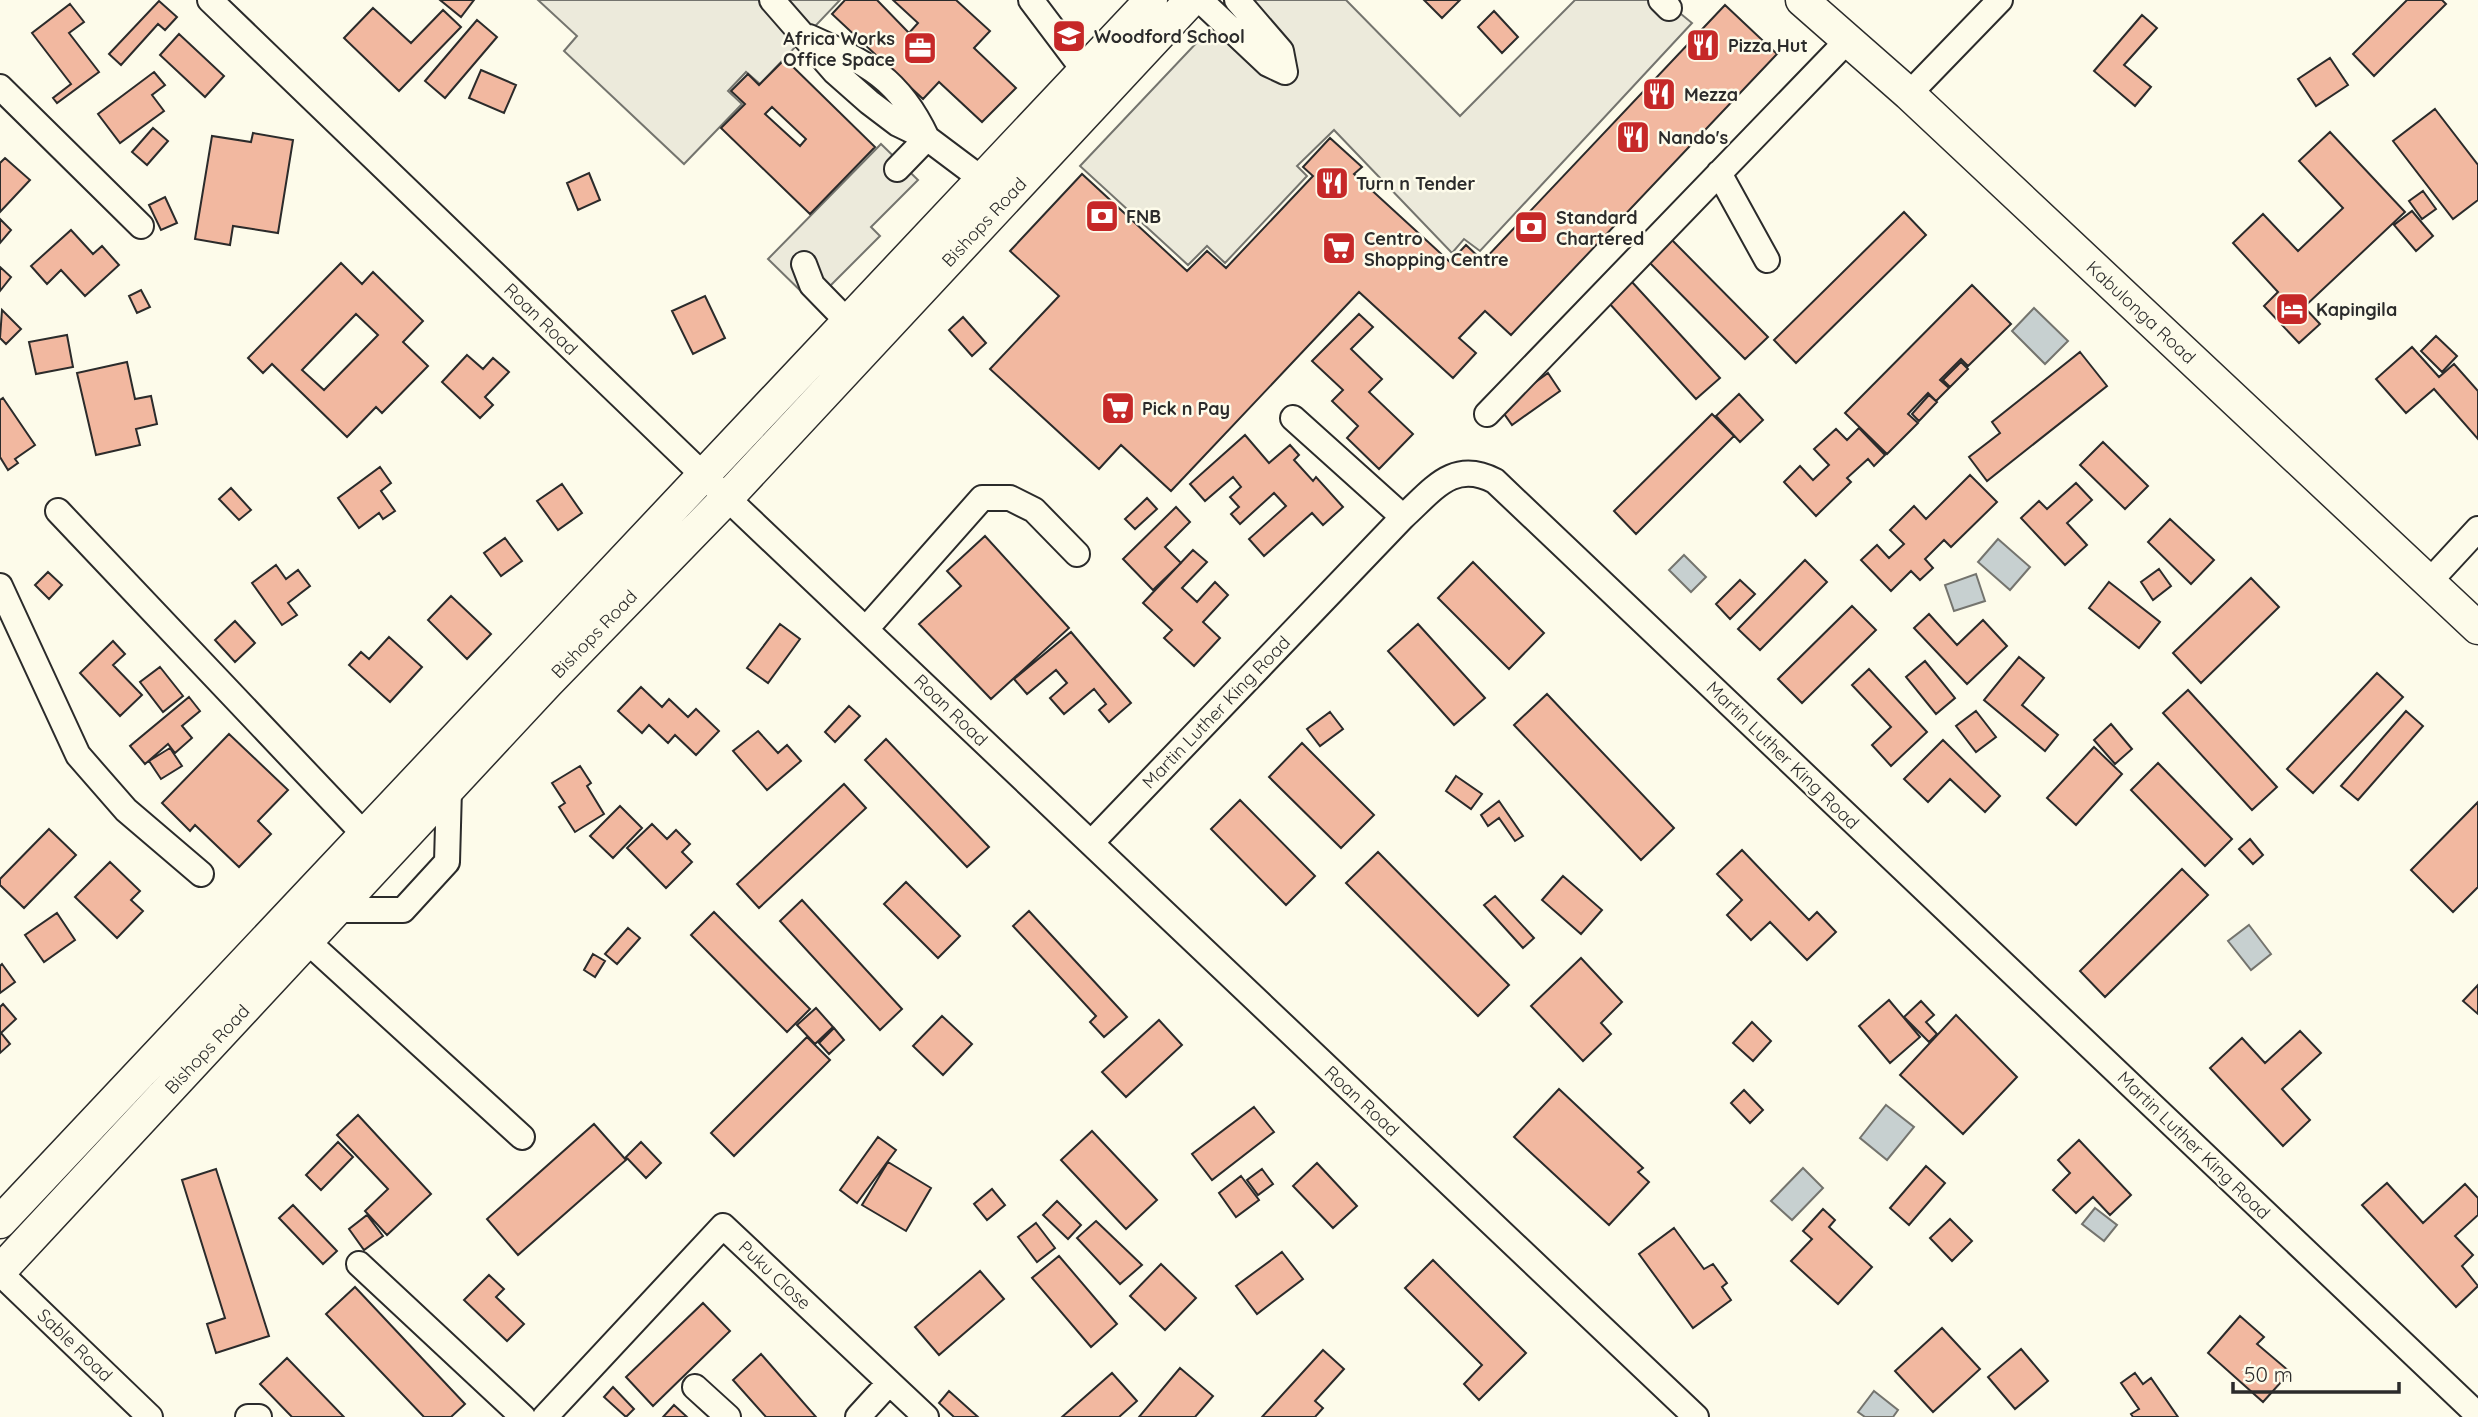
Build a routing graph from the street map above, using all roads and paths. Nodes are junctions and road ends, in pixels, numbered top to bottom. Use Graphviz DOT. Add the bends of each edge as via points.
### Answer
graph roads {
  1 [pos="210,0"];
  2 [pos="772,0"];
  3 [pos="1031,0"];
  4 [pos="1151,0"];
  5 [pos="1191,0"];
  6 [pos="1200,0"];
  7 [pos="1237,0"];
  8 [pos="1802,0"];
  9 [pos="2000,0"];
  10 [pos="1846,42"];
  11 [pos="1083,69"];
  12 [pos="0,87"];
  13 [pos="1909,94"];
  14 [pos="927,138"];
  15 [pos="897,169"];
  16 [pos="1720,173"];
  17 [pos="983,180"];
  18 [pos="141,226"];
  19 [pos="1767,260"];
  20 [pos="804,264"];
  21 [pos="849,323"];
  22 [pos="1487,414"];
  23 [pos="1293,418"];
  24 [pos="705,476"];
  25 [pos="727,498"];
  26 [pos="58,511"];
  27 [pos="1403,517"];
  28 [pos="2478,529"];
  29 [pos="1077,554"];
  30 [pos="2429,582"];
  31 [pos="0,586"];
  32 [pos="2478,628"];
  33 [pos="866,629"];
  34 [pos="449,789"];
  35 [pos="364,834"];
  36 [pos="1091,843"];
  37 [pos="201,874"];
  38 [pos="336,910"];
  39 [pos="307,942"];
  40 [pos="522,1137"];
  41 [pos="0,1222"];
  42 [pos="359,1264"];
  43 [pos="0,1272"];
  44 [pos="889,1383"];
  45 [pos="695,1387"];
  46 [pos="2478,1415"];
  47 [pos="148,1416"];
  48 [pos="248,1417"];
  49 [pos="259,1417"];
  50 [pos="523,1417"];
  51 [pos="545,1417"];
  52 [pos="728,1417"];
  53 [pos="858,1417"];
  54 [pos="926,1417"];
  55 [pos="1696,1417"];
  1 -- 24 [label="street, Roan Road"];
  2 -- 14 [label="street" via="835,72 898,124"];
  3 -- 11 [label="street"];
  4 -- 11 [label="main road, Bishops Road"];
  5 -- 25 [label="main road, Bishops Road"];
  6 -- 7 [label="street" via="1268,64 1286,72 1281,51"];
  8 -- 10 [label="main road, Kabulonga Road"];
  9 -- 13 [label="street"];
  10 -- 13 [label="main road, Kabulonga Road"];
  10 -- 16 [label="street"];
  11 -- 17 [label="main road, Bishops Road"];
  12 -- 18 [label="street"];
  13 -- 30 [label="main road, Kabulonga Road"];
  14 -- 15 [label="street"];
  14 -- 17 [label="street"];
  16 -- 19 [label="street"];
  16 -- 22 [label="street"];
  17 -- 21 [label="main road, Bishops Road"];
  20 -- 21 [label="street" via="812,285"];
  21 -- 24 [label="main road, Bishops Road"];
  23 -- 27 [label="street"];
  24 -- 25 [label="street, Roan Road"];
  24 -- 35 [label="main road, Bishops Road"];
  25 -- 33 [label="street, Roan Road"];
  25 -- 34 [label="main road, Bishops Road"];
  26 -- 35 [label="street"];
  27 -- 36 [label="street, Martin Luther King Road"];
  27 -- 46 [label="street, Martin Luther King Road" via="1447,478 1480,473 1495,481"];
  28 -- 30 [label="street"];
  29 -- 33 [label="street" via="1034,510 1010,498 982,498"];
  30 -- 32 [label="main road, Kabulonga Road"];
  31 -- 37 [label="street" via="78,755 126,810"];
  33 -- 36 [label="street, Roan Road"];
  34 -- 38 [label="main road, Bishops Road"];
  34 -- 38 [label="street" via="447,862 403,910"];
  35 -- 41 [label="main road, Bishops Road"];
  36 -- 55 [label="street, Roan Road"];
  38 -- 39 [label="main road, Bishops Road"];
  39 -- 40 [label="street"];
  39 -- 43 [label="main road, Bishops Road"];
  42 -- 50 [label="street"];
  43 -- 47 [label="street, Sable Road"];
  44 -- 51 [label="street, Puku Close" via="723,1226"];
  44 -- 53 [label="street"];
  44 -- 54 [label="street, Puku Close"];
  45 -- 52 [label="street"];
  48 -- 49 [label="street"];
}
